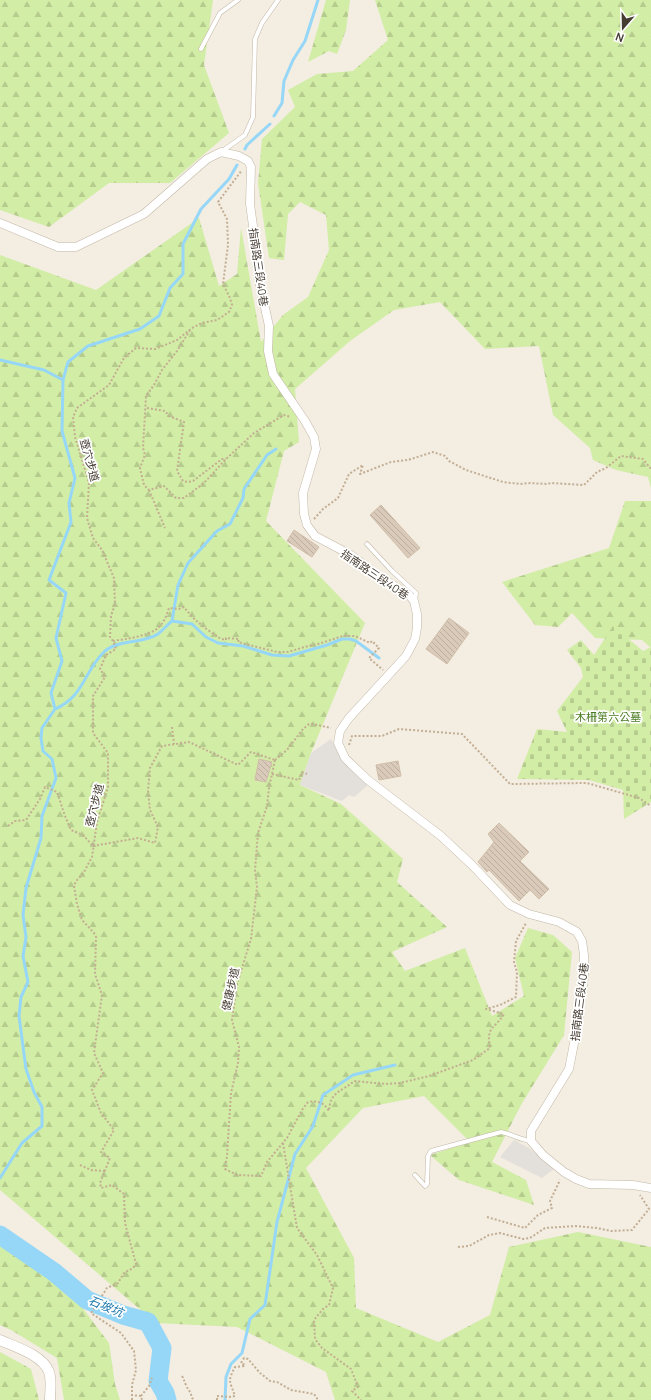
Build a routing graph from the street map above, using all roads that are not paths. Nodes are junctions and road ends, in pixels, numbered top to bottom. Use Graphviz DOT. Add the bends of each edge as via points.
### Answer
graph roads {
  1 [pos="238,0"];
  2 [pos="278,0"];
  3 [pos="201,49"];
  4 [pos="220,152"];
  5 [pos="0,223"];
  6 [pos="368,544"];
  7 [pos="414,601"];
  8 [pos="532,1141"];
  9 [pos="415,1175"];
  10 [pos="651,1188"];
  11 [pos="0,1340"];
  12 [pos="50,1400"];
  1 -- 3 [label="lane" via="220,13"];
  2 -- 4 [label="lane" via="262,23 255,39 253,117 245,135"];
  4 -- 5 [label="street" via="207,159 144,214 76,247 58,247"];
  4 -- 7 [label="street, 指南路三段40巷" via="239,156 248,161 251,167 250,204 258,276 269,326 268,351 273,374 314,437 316,449 303,493 307,525 315,536 351,555"];
  6 -- 7 [label="lane" via="392,572 416,593"];
  7 -- 8 [label="street, 指南路三段40巷" via="417,628 415,639 406,656 349,718 340,731 338,743 345,758 368,780 441,836 510,905 529,914 559,922 576,932 582,940 584,977 569,1069 531,1131"];
  8 -- 9 [label="lane" via="501,1132 431,1151 428,1156 427,1184 425,1186"];
  8 -- 10 [label="street" via="543,1155 576,1179 589,1184"];
  11 -- 12 [label="street" via="30,1352 45,1364 50,1372"];
}
